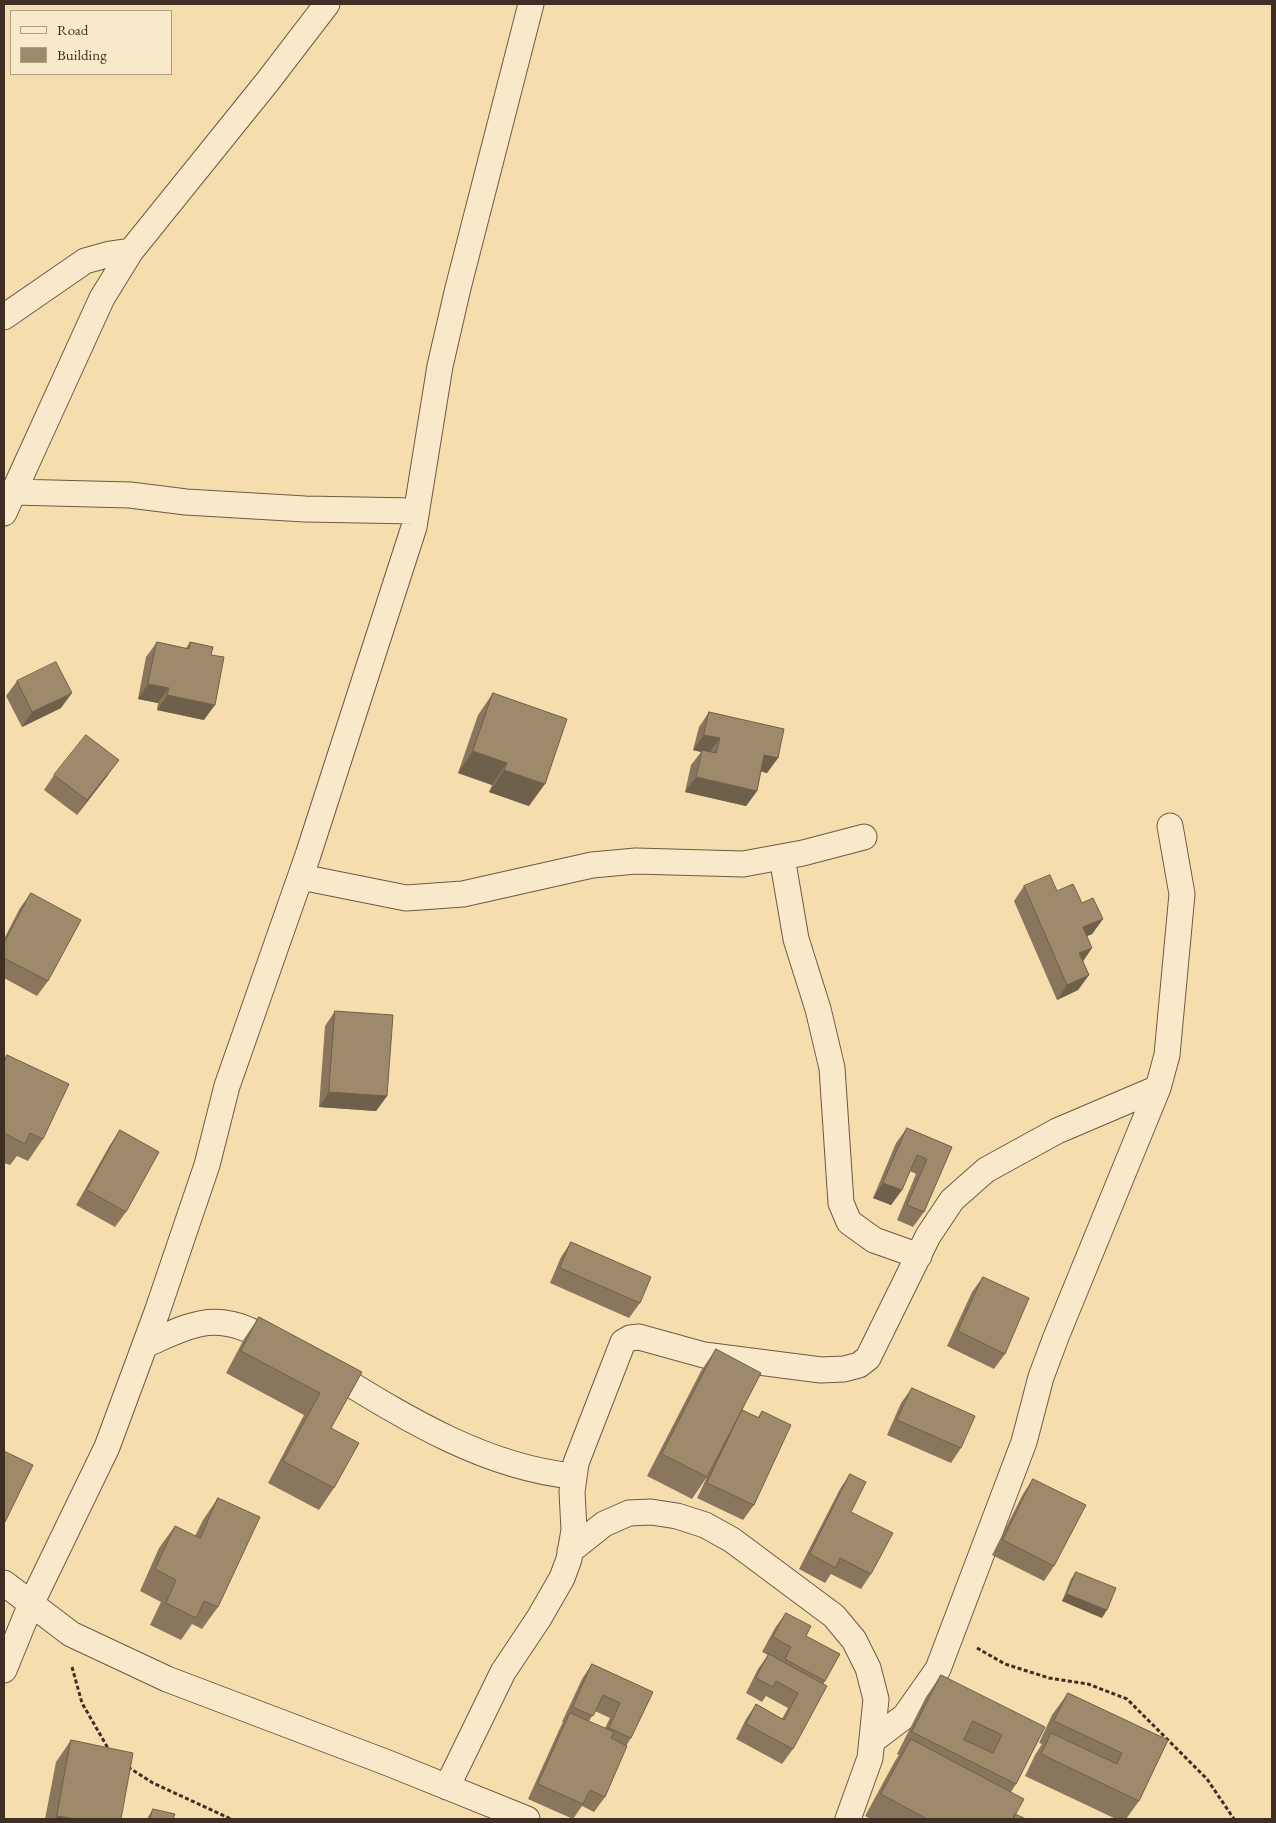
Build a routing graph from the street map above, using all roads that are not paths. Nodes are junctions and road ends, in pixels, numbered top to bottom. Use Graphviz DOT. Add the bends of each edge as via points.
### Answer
graph roads {
  1 [pos="327,4"];
  2 [pos="531,4"];
  3 [pos="131,251"];
  4 [pos="4,316"];
  5 [pos="6,505"];
  6 [pos="416,511"];
  7 [pos="1170,826"];
  8 [pos="864,837"];
  9 [pos="782,857"];
  10 [pos="301,877"];
  11 [pos="1158,1088"];
  12 [pos="919,1256"];
  13 [pos="145,1345"];
  14 [pos="573,1476"];
  15 [pos="570,1551"];
  16 [pos="4,1583"];
  17 [pos="32,1604"];
  18 [pos="4,1670"];
  19 [pos="872,1741"];
  20 [pos="447,1787"];
  21 [pos="526,1819"];
  22 [pos="848,1819"];
  1 -- 3 [label="street"];
  2 -- 6 [label="street" via="440,366"];
  3 -- 4 [label="street" via="85,261"];
  3 -- 5 [label="street" via="102,298"];
  5 -- 6 [label="street" via="130,495 186,502 305,509"];
  6 -- 10 [label="street" via="414,527"];
  7 -- 11 [label="street" via="1182,894 1167,1055"];
  8 -- 9 [label="street"];
  9 -- 10 [label="street" via="743,864 636,861 592,865 463,894 406,898"];
  9 -- 12 [label="street" via="796,939 818,1008 832,1068 841,1203 848,1222 874,1240"];
  10 -- 13 [label="street" via="227,1086 201,1182"];
  11 -- 12 [label="street" via="1057,1132 986,1170 952,1200"];
  11 -- 19 [label="street" via="1056,1337 1041,1377 1024,1442 938,1669 905,1716"];
  12 -- 14 [label="street" via="868,1358 859,1365 821,1370 704,1355 639,1337 630,1338 619,1349"];
  13 -- 14 [label="street" via="191,1324 226,1322 301,1355 447,1438 543,1474"];
  13 -- 17 [label="street" via="107,1446"];
  14 -- 15 [label="street" via="574,1530"];
  15 -- 19 [label="street" via="604,1524 629,1513 677,1516 705,1525 732,1540 834,1616 854,1640 868,1668 876,1699"];
  15 -- 20 [label="street" via="553,1595 503,1672"];
  16 -- 17 [label="street"];
  17 -- 18 [label="street"];
  17 -- 20 [label="street" via="71,1634 167,1678"];
  19 -- 22 [label="street" via="870,1758"];
  20 -- 21 [label="street"];
}
